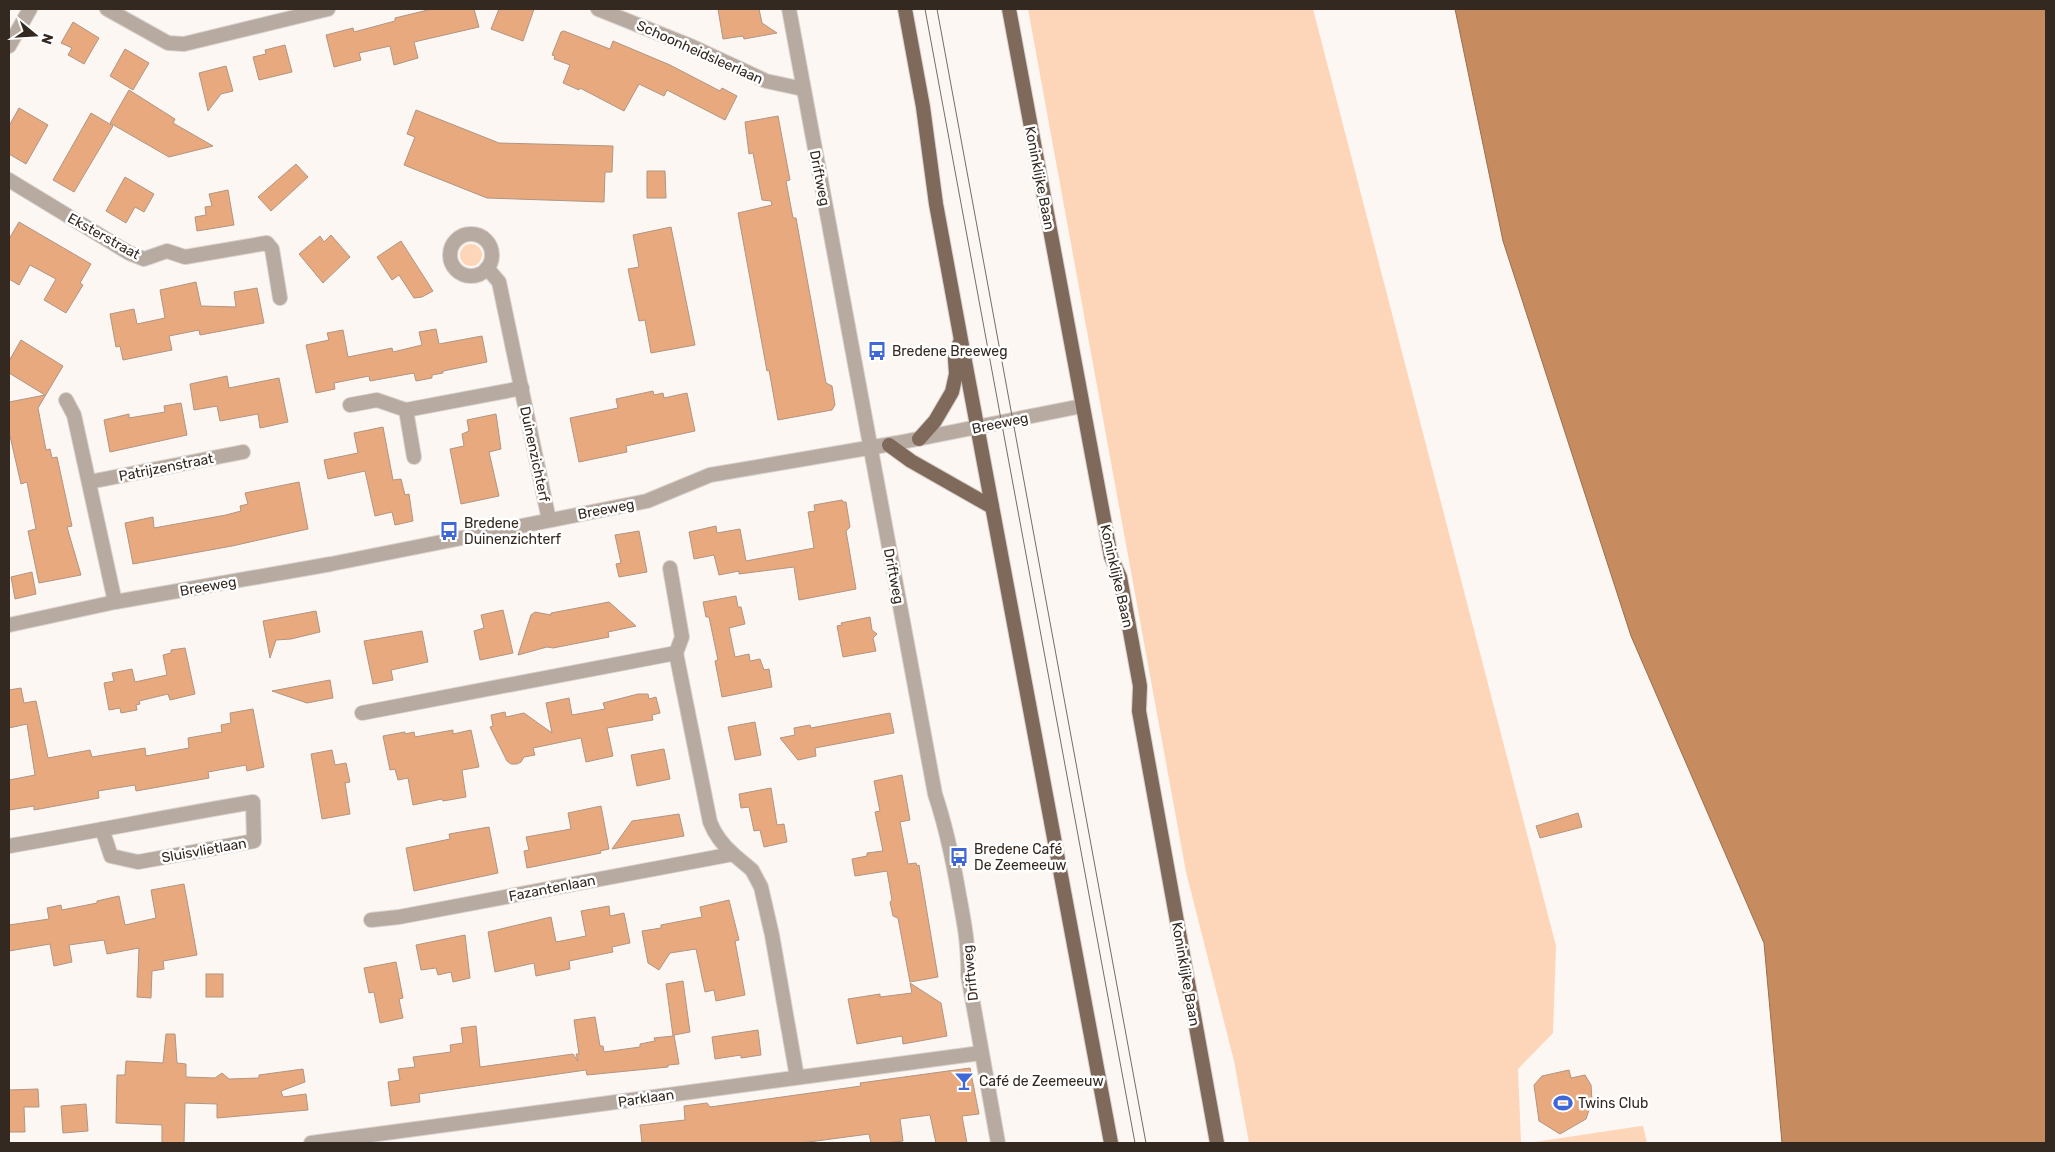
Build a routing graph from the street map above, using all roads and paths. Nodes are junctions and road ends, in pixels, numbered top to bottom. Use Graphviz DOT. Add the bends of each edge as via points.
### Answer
graph roads {
  1 [pos="30,9"];
  2 [pos="107,9"];
  3 [pos="328,9"];
  4 [pos="598,9"];
  5 [pos="788,9"];
  6 [pos="904,9"];
  7 [pos="1009,9"];
  8 [pos="9,46"];
  9 [pos="803,89"];
  10 [pos="9,180"];
  11 [pos="487,268"];
  12 [pos="280,298"];
  13 [pos="961,340"];
  14 [pos="522,388"];
  15 [pos="66,400"];
  16 [pos="350,405"];
  17 [pos="1082,406"];
  18 [pos="406,410"];
  19 [pos="977,427"];
  20 [pos="919,439"];
  21 [pos="889,445"];
  22 [pos="870,447"];
  23 [pos="243,452"];
  24 [pos="414,457"];
  25 [pos="89,482"];
  26 [pos="992,506"];
  27 [pos="549,520"];
  28 [pos="670,568"];
  29 [pos="115,602"];
  30 [pos="9,625"];
  31 [pos="676,654"];
  32 [pos="362,713"];
  33 [pos="102,829"];
  34 [pos="9,846"];
  35 [pos="733,854"];
  36 [pos="371,920"];
  37 [pos="981,1053"];
  38 [pos="797,1077"];
  39 [pos="352,1141"];
  40 [pos="311,1143"];
  41 [pos="998,1143"];
  42 [pos="1111,1143"];
  43 [pos="1216,1143"];
  1 -- 8 [label="street"];
  2 -- 3 [label="street" via="168,43 184,44"];
  4 -- 9 [label="street, Schoonheidsleerlaan" via="766,81"];
  5 -- 9 [label="street, Driftweg"];
  6 -- 13 [label="main road"];
  7 -- 17 [label="main road, Koninklijke Baan"];
  9 -- 22 [label="street, Driftweg"];
  10 -- 12 [label="street, Eksterstraat" via="144,259 167,251 185,257 268,243 272,249"];
  11 -- 14 [label="street, Duinenzichterf" via="499,282"];
  13 -- 19 [label="main road"];
  13 -- 20 [label="main road" via="955,359 952,392"];
  14 -- 18 [label="street, Duinenzichterf"];
  14 -- 27 [label="street, Duinenzichterf"];
  15 -- 25 [label="street" via="74,415"];
  16 -- 18 [label="street, Duinenzichterf" via="377,400"];
  17 -- 19 [label="street, Breeweg"];
  17 -- 43 [label="main road, Koninklijke Baan" via="1140,686 1139,711"];
  18 -- 24 [label="street"];
  19 -- 20 [label="street, Breeweg"];
  19 -- 26 [label="main road"];
  20 -- 21 [label="street, Breeweg"];
  21 -- 22 [label="street, Breeweg"];
  21 -- 26 [label="main road" via="911,461"];
  22 -- 27 [label="street, Breeweg" via="710,475 647,501"];
  22 -- 37 [label="street, Driftweg" via="934,794 945,824 969,951 968,975"];
  23 -- 25 [label="street, Patrijzenstraat"];
  25 -- 29 [label="street"];
  26 -- 42 [label="main road"];
  27 -- 29 [label="street, Breeweg" via="331,564"];
  28 -- 31 [label="street" via="682,637"];
  29 -- 30 [label="street, Breeweg"];
  31 -- 32 [label="street"];
  31 -- 35 [label="street" via="710,822 714,832"];
  33 -- 33 [label="street, Sluisvlietlaan" via="130,824 253,802 254,841 138,862 111,856"];
  33 -- 34 [label="street, Sluisvlietlaan"];
  35 -- 36 [label="street, Fazantenlaan"];
  35 -- 38 [label="street" via="752,870 761,887"];
  37 -- 38 [label="street, Parklaan"];
  37 -- 41 [label="street, Driftweg"];
  38 -- 39 [label="street, Parklaan"];
  39 -- 40 [label="street, Parklaan"];
}
